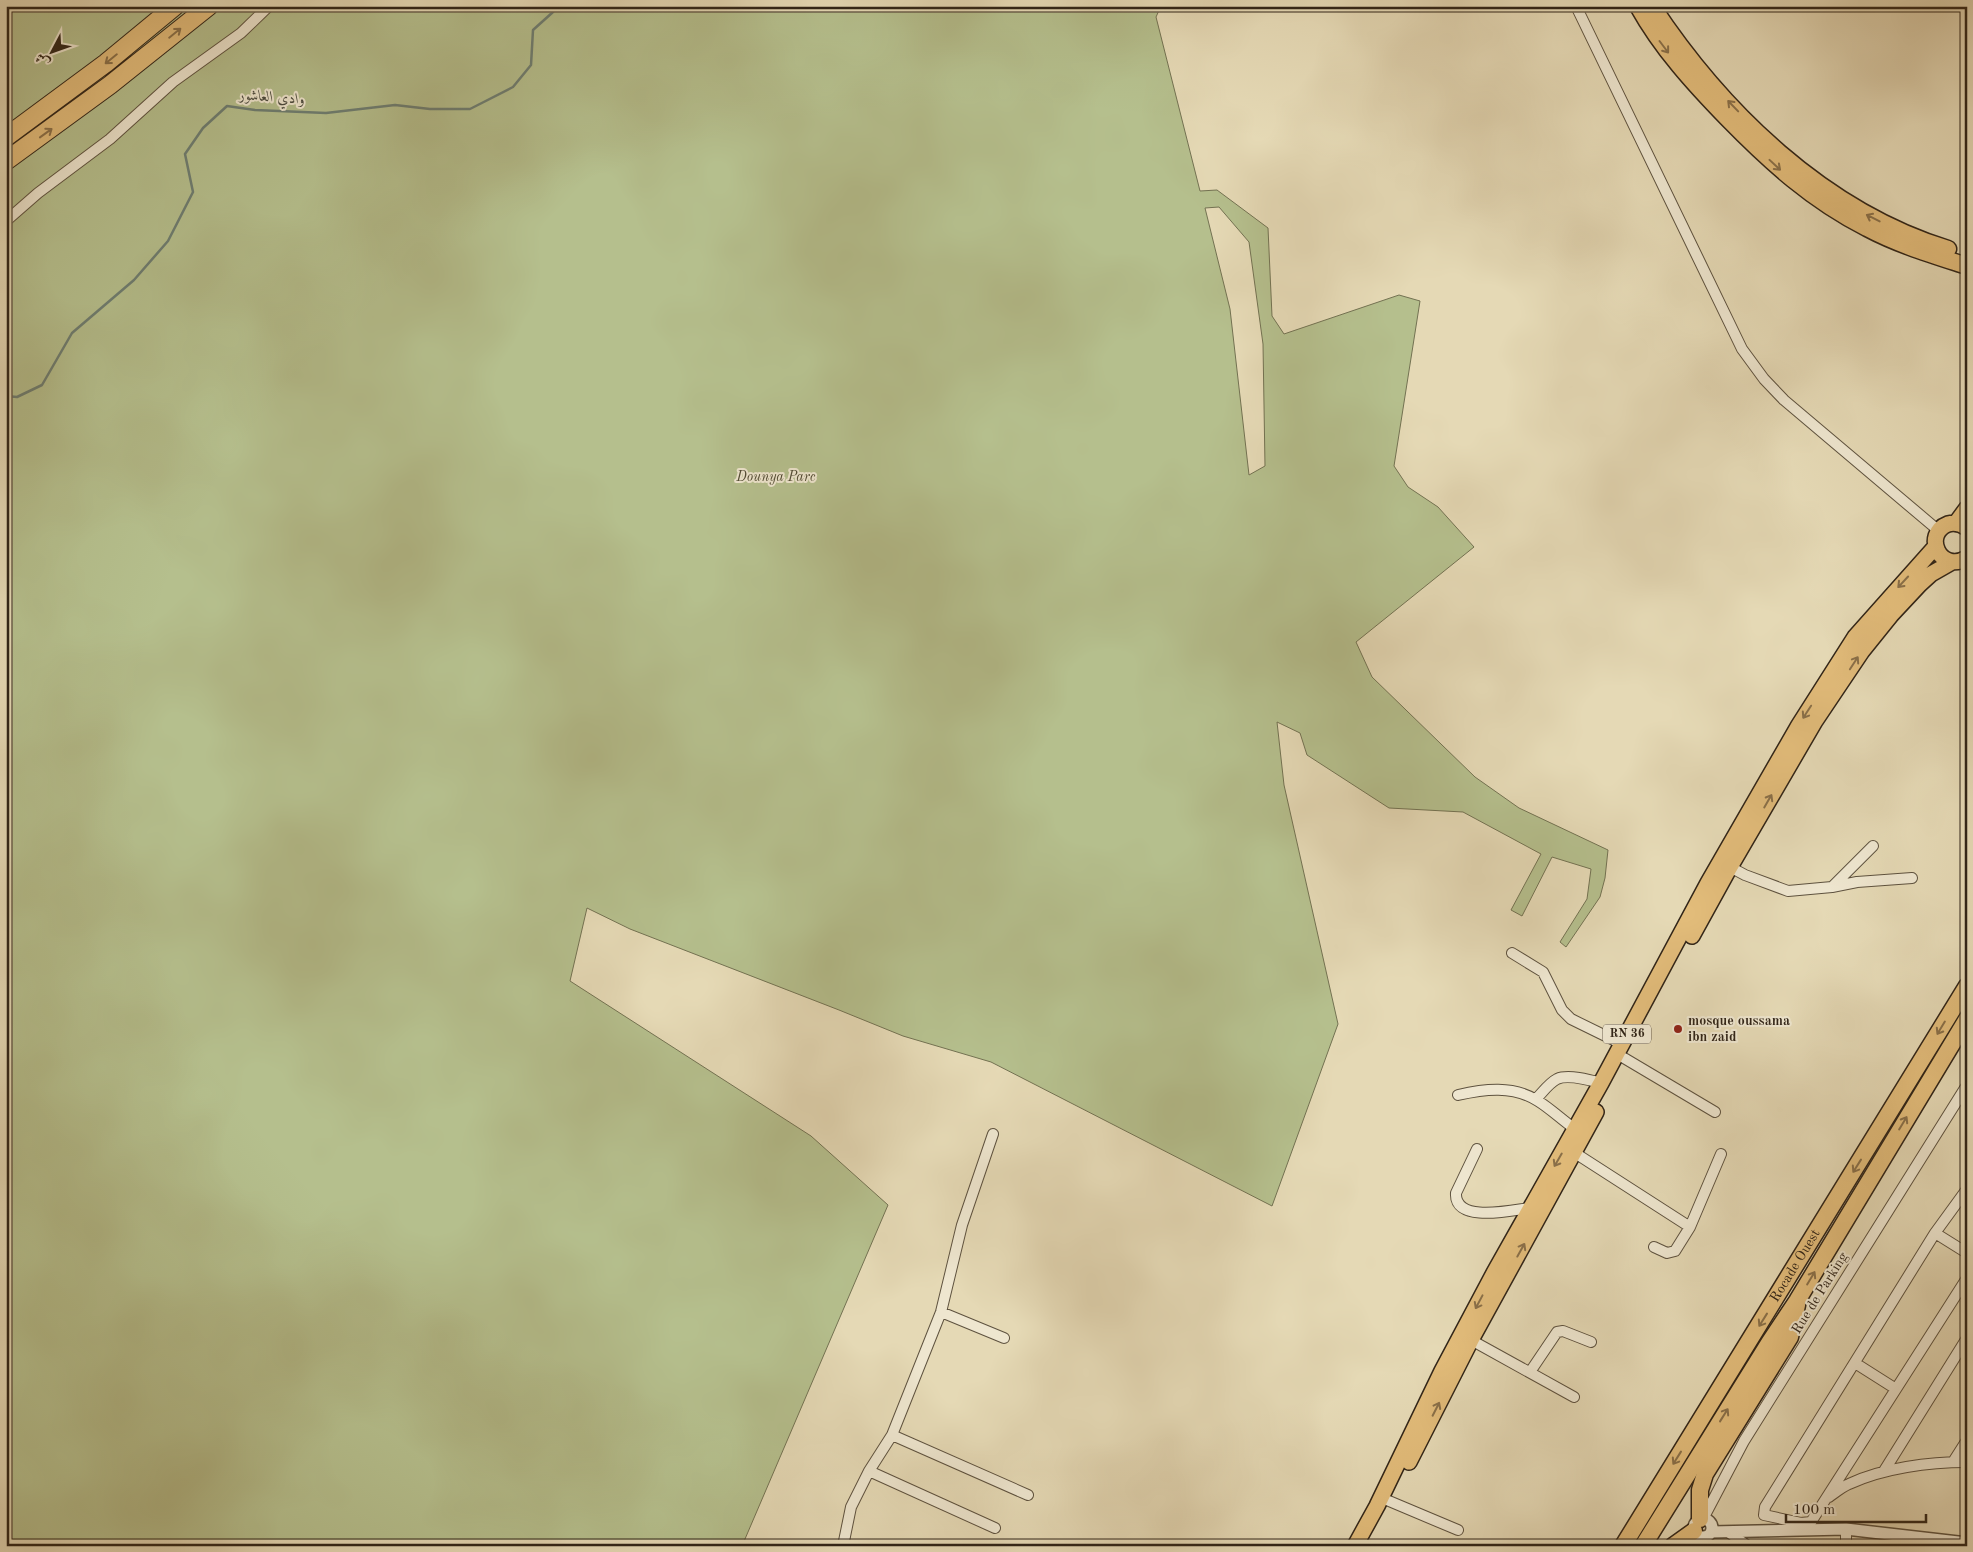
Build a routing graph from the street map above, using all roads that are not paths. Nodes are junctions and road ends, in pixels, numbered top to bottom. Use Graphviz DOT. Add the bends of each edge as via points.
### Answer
graph roads {
  1 [pos="175,6"];
  2 [pos="209,6"];
  3 [pos="269,6"];
  4 [pos="1576,6"];
  5 [pos="1638,6"];
  6 [pos="1652,6"];
  7 [pos="6,137"];
  8 [pos="6,161"];
  9 [pos="6,221"];
  10 [pos="1967,255"];
  11 [pos="1967,266"];
  12 [pos="1967,508"];
  13 [pos="1961,525"];
  14 [pos="1939,531"];
  15 [pos="1936,546"];
  16 [pos="1962,561"];
  17 [pos="1873,846"];
  18 [pos="1730,866"];
  19 [pos="1912,878"];
  20 [pos="1832,887"];
  21 [pos="1512,953"];
  22 [pos="1967,986"];
  23 [pos="1967,1019"];
  24 [pos="1637,1024"];
  25 [pos="1623,1051"];
  26 [pos="1601,1083"];
  27 [pos="1967,1085"];
  28 [pos="1458,1095"];
  29 [pos="1536,1099"];
  30 [pos="1715,1112"];
  31 [pos="1575,1129"];
  32 [pos="993,1134"];
  33 [pos="1477,1149"];
  34 [pos="1575,1153"];
  35 [pos="1721,1154"];
  36 [pos="1967,1189"];
  37 [pos="1530,1208"];
  38 [pos="1690,1227"];
  39 [pos="1936,1232"];
  40 [pos="1654,1247"];
  41 [pos="1967,1253"];
  42 [pos="1967,1278"];
  43 [pos="1797,1301"];
  44 [pos="940,1312"];
  45 [pos="1004,1338"];
  46 [pos="1967,1338"];
  47 [pos="1471,1340"];
  48 [pos="1591,1342"];
  49 [pos="1855,1363"];
  50 [pos="1530,1372"];
  51 [pos="1896,1389"];
  52 [pos="1574,1397"];
  53 [pos="892,1435"];
  54 [pos="1967,1440"];
  55 [pos="1953,1462"];
  56 [pos="1967,1462"];
  57 [pos="869,1470"];
  58 [pos="1884,1471"];
  59 [pos="1028,1495"];
  60 [pos="1824,1500"];
  61 [pos="1389,1501"];
  62 [pos="1699,1523"];
  63 [pos="995,1528"];
  64 [pos="1846,1529"];
  65 [pos="1458,1530"];
  66 [pos="1728,1532"];
  67 [pos="1967,1543"];
  68 [pos="843,1546"];
  69 [pos="1355,1546"];
  70 [pos="1366,1546"];
  71 [pos="1623,1546"];
  72 [pos="1643,1546"];
  73 [pos="1673,1546"];
  74 [pos="1748,1546"];
  75 [pos="1846,1546"];
  1 -- 7 [label="highway, one-way" via="106,63"];
  8 -- 2 [label="highway, one-way"];
  3 -- 9 [label="street" via="247,28 173,82 110,139"];
  4 -- 14 [label="street" via="1742,349 1753,365 1784,400"];
  5 -- 11 [label="highway, one-way" via="1660,42 1693,83 1787,176 1828,206 1866,228 1903,245"];
  10 -- 6 [label="highway, one-way" via="1888,226 1810,178 1764,139 1705,77"];
  12 -- 13 [label="main road"];
  13 -- 14 [label="main road" via="1946,525"];
  14 -- 15 [label="main road"];
  15 -- 16 [label="main road" via="1940,555"];
  15 -- 24 [label="main road, RN 36, one-way" via="1855,637 1799,725 1708,883"];
  18 -- 16 [label="main road, RN 36, one-way" via="1815,721 1862,651 1890,615 1931,574"];
  17 -- 20 [label="street"];
  18 -- 20 [label="street" via="1788,891"];
  18 -- 24 [label="main road, RN 36"];
  19 -- 20 [label="street"];
  21 -- 25 [label="street" via="1543,972 1562,1010 1571,1019"];
  22 -- 71 [label="highway, Rocade Ouest, one-way"];
  43 -- 23 [label="highway, Rocade Ouest, one-way"];
  24 -- 25 [label="main road, RN 36"];
  25 -- 26 [label="main road, RN 36"];
  25 -- 30 [label="street"];
  25 -- 34 [label="main road, RN 36"];
  26 -- 29 [label="street" via="1584,1078 1560,1078"];
  26 -- 31 [label="main road, RN 36"];
  27 -- 62 [label="street, Rue de Parking" via="1744,1441"];
  28 -- 29 [label="street" via="1495,1088"];
  29 -- 31 [label="street"];
  31 -- 37 [label="main road, RN 36, one-way"];
  32 -- 44 [label="street" via="962,1225"];
  33 -- 37 [label="street" via="1456,1193 1455,1198 1460,1205 1478,1214"];
  34 -- 38 [label="street"];
  47 -- 34 [label="main road, RN 36, one-way"];
  35 -- 38 [label="street"];
  36 -- 39 [label="street"];
  37 -- 69 [label="main road, RN 36, one-way" via="1442,1371"];
  38 -- 40 [label="street" via="1673,1253"];
  39 -- 41 [label="street"];
  39 -- 49 [label="street"];
  42 -- 51 [label="street"];
  43 -- 62 [label="highway" via="1790,1337 1706,1474 1699,1497"];
  72 -- 43 [label="highway, Rocade Ouest, one-way"];
  44 -- 45 [label="street"];
  44 -- 53 [label="street"];
  46 -- 58 [label="street"];
  47 -- 50 [label="street"];
  61 -- 47 [label="main road, RN 36, one-way"];
  48 -- 50 [label="street" via="1563,1331 1557,1332"];
  49 -- 51 [label="street"];
  49 -- 60 [label="street" via="1765,1507 1764,1515 1811,1522"];
  50 -- 52 [label="street"];
  51 -- 60 [label="street"];
  53 -- 57 [label="street"];
  53 -- 59 [label="street"];
  54 -- 55 [label="street"];
  55 -- 56 [label="street"];
  55 -- 58 [label="street"];
  57 -- 63 [label="street"];
  57 -- 68 [label="street" via="851,1507"];
  58 -- 60 [label="street" via="1847,1484"];
  61 -- 65 [label="street"];
  61 -- 70 [label="main road, RN 36"];
  62 -- 66 [label="street" via="1698,1536"];
  62 -- 73 [label="highway"];
  64 -- 66 [label="street"];
  64 -- 67 [label="street"];
  64 -- 75 [label="street"];
  66 -- 74 [label="street"];
}
